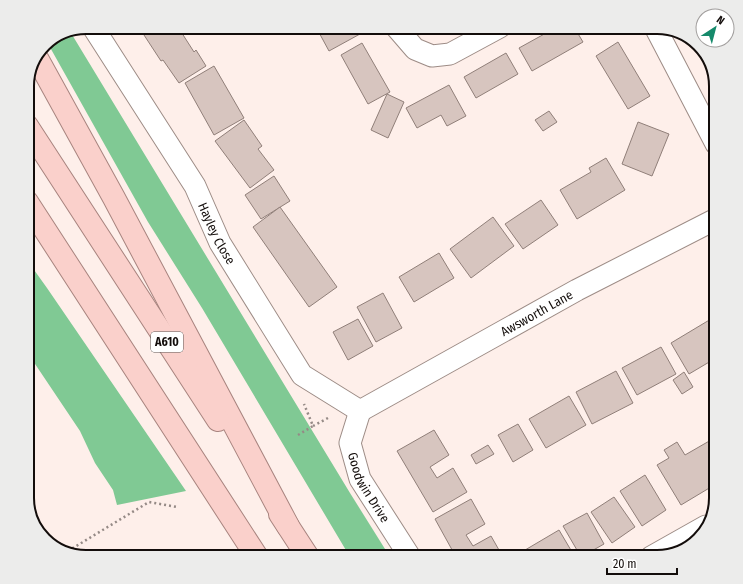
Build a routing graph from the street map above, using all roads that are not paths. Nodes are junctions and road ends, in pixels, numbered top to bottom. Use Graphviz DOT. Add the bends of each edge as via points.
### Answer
graph roads {
  1 [pos="102,34"];
  2 [pos="402,34"];
  3 [pos="487,34"];
  4 [pos="659,34"];
  5 [pos="39,62"];
  6 [pos="709,131"];
  7 [pos="34,137"];
  8 [pos="34,213"];
  9 [pos="709,223"];
  10 [pos="34,238"];
  11 [pos="101,314"];
  12 [pos="360,411"];
  13 [pos="288,526"];
  14 [pos="697,531"];
  15 [pos="665,549"];
  16 [pos="253,550"];
  17 [pos="303,550"];
  18 [pos="406,550"];
  1 -- 12 [label="street, Hayley Close" via="196,186 220,243 302,375"];
  2 -- 3 [label="street" via="415,49 432,56 450,54"];
  4 -- 6 [label="street"];
  5 -- 13 [label="highway"];
  7 -- 13 [label="highway, A610"];
  8 -- 11 [label="highway"];
  9 -- 12 [label="street, Awsworth Lane" via="577,290"];
  10 -- 11 [label="highway"];
  11 -- 16 [label="highway"];
  12 -- 18 [label="street, Goodwin Drive" via="350,443 360,479"];
  13 -- 17 [label="highway, A610"];
  14 -- 15 [label="street"];
}
